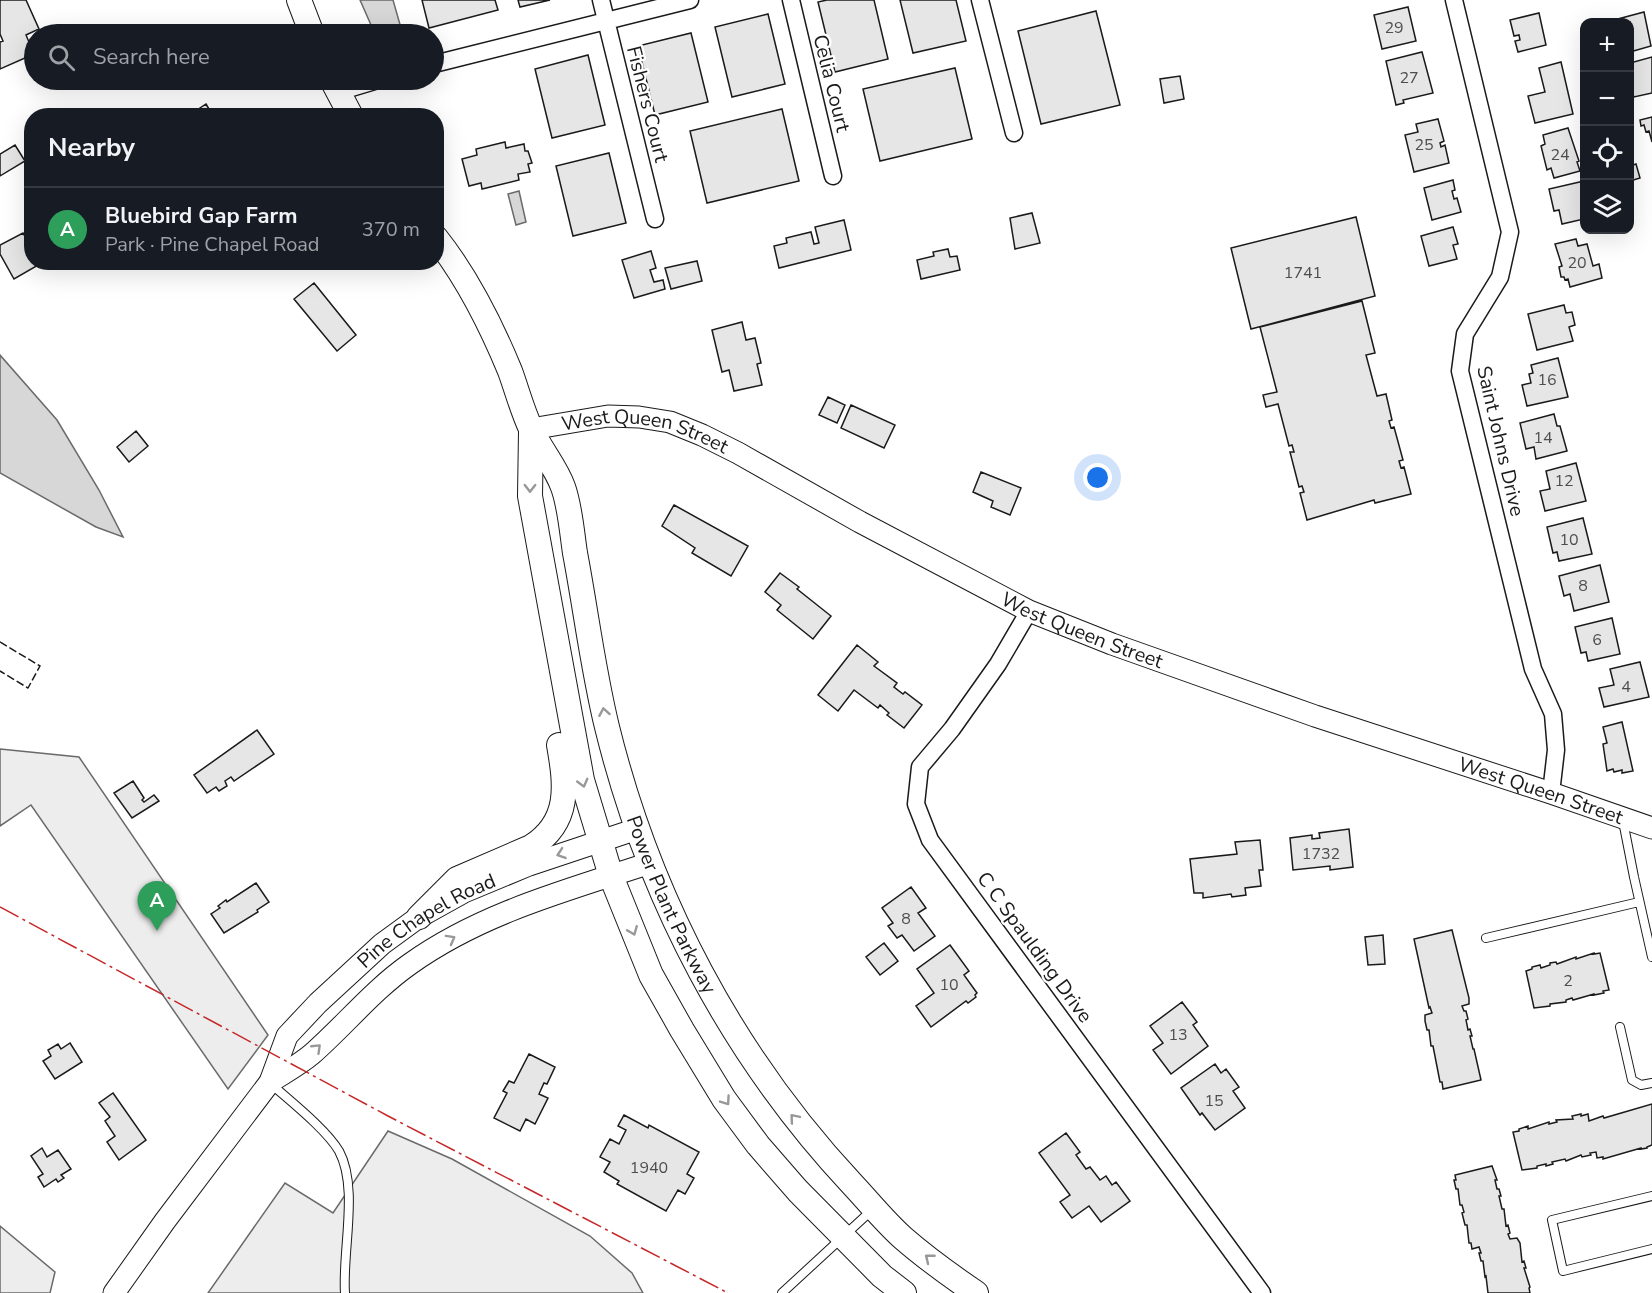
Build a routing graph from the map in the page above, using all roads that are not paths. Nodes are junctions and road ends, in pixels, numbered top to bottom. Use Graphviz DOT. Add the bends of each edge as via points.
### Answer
graph roads {
  1 [pos="299,0"];
  2 [pos="602,0"];
  3 [pos="690,0"];
  4 [pos="791,0"];
  5 [pos="980,0"];
  6 [pos="1454,0"];
  7 [pos="607,21"];
  8 [pos="308,24"];
  9 [pos="444,61"];
  10 [pos="337,90"];
  11 [pos="347,108"];
  12 [pos="1014,133"];
  13 [pos="833,176"];
  14 [pos="655,219"];
  15 [pos="444,250"];
  16 [pos="531,429"];
  17 [pos="1029,611"];
  18 [pos="552,621"];
  19 [pos="1551,793"];
  20 [pos="1623,818"];
  21 [pos="636,828"];
  22 [pos="1652,828"];
  23 [pos="600,841"];
  24 [pos="650,864"];
  25 [pos="612,876"];
  26 [pos="1639,902"];
  27 [pos="419,917"];
  28 [pos="1486,938"];
  29 [pos="1652,957"];
  30 [pos="1620,1027"];
  31 [pos="270,1082"];
  32 [pos="1652,1083"];
  33 [pos="1652,1196"];
  34 [pos="874,1208"];
  35 [pos="844,1237"];
  36 [pos="1652,1249"];
  37 [pos="114,1293"];
  38 [pos="345,1293"];
  39 [pos="782,1293"];
  40 [pos="904,1293"];
  41 [pos="976,1293"];
  42 [pos="1262,1293"];
  1 -- 8 [label="main road"];
  2 -- 7 [label="street, Fishers Court"];
  3 -- 7 [label="street"];
  4 -- 13 [label="street, Celia Court"];
  5 -- 12 [label="street"];
  6 -- 19 [label="street, Saint Johns Drive" via="1510,232 1500,277 1465,334 1460,371 1533,669 1553,714 1556,750"];
  7 -- 9 [label="street"];
  7 -- 14 [label="street, Fishers Court"];
  10 -- 11 [label="main road"];
  15 -- 16 [label="main road, Power Plant Parkway" via="491,330"];
  16 -- 17 [label="street, West Queen Street" via="608,416 670,422 738,453"];
  16 -- 18 [label="main road, Power Plant Parkway, one-way" via="530,496"];
  21 -- 16 [label="main road, Power Plant Parkway, one-way" via="606,723 564,487"];
  17 -- 19 [label="street, West Queen Street" via="1294,708"];
  17 -- 42 [label="street, C C Spaulding Drive" via="998,663 920,768 916,804 930,840"];
  18 -- 23 [label="main road, Power Plant Parkway, one-way" via="582,780"];
  18 -- 27 [label="main road" via="545,665 564,775 561,812 541,841 457,879"];
  19 -- 20 [label="street, West Queen Street"];
  20 -- 22 [label="street, West Queen Street"];
  20 -- 26 [label="lane"];
  21 -- 23 [label="street, Pine Chapel Road"];
  21 -- 24 [label="main road, Power Plant Parkway"];
  23 -- 25 [label="main road, Power Plant Parkway"];
  23 -- 27 [label="street, Pine Chapel Road, one-way" via="464,892"];
  24 -- 25 [label="street, Pine Chapel Road"];
  34 -- 24 [label="main road, Power Plant Parkway, one-way" via="763,1076 723,1014"];
  31 -- 25 [label="street, Pine Chapel Road, one-way" via="311,1055 393,977 448,940 522,906"];
  25 -- 35 [label="main road, Power Plant Parkway, one-way" via="651,975 724,1099 758,1145"];
  26 -- 28 [label="lane"];
  26 -- 29 [label="lane"];
  27 -- 31 [label="street, Pine Chapel Road" via="382,944 287,1036"];
  30 -- 32 [label="lane" via="1632,1080 1641,1085"];
  31 -- 37 [label="street, Pine Chapel Road"];
  31 -- 38 [label="lane" via="321,1130 338,1150 347,1171"];
  33 -- 36 [label="lane" via="1552,1220 1563,1271"];
  34 -- 35 [label="lane"];
  41 -- 34 [label="main road, Power Plant Parkway, one-way" via="902,1237"];
  35 -- 39 [label="lane"];
  35 -- 40 [label="main road, Power Plant Parkway"];
}
